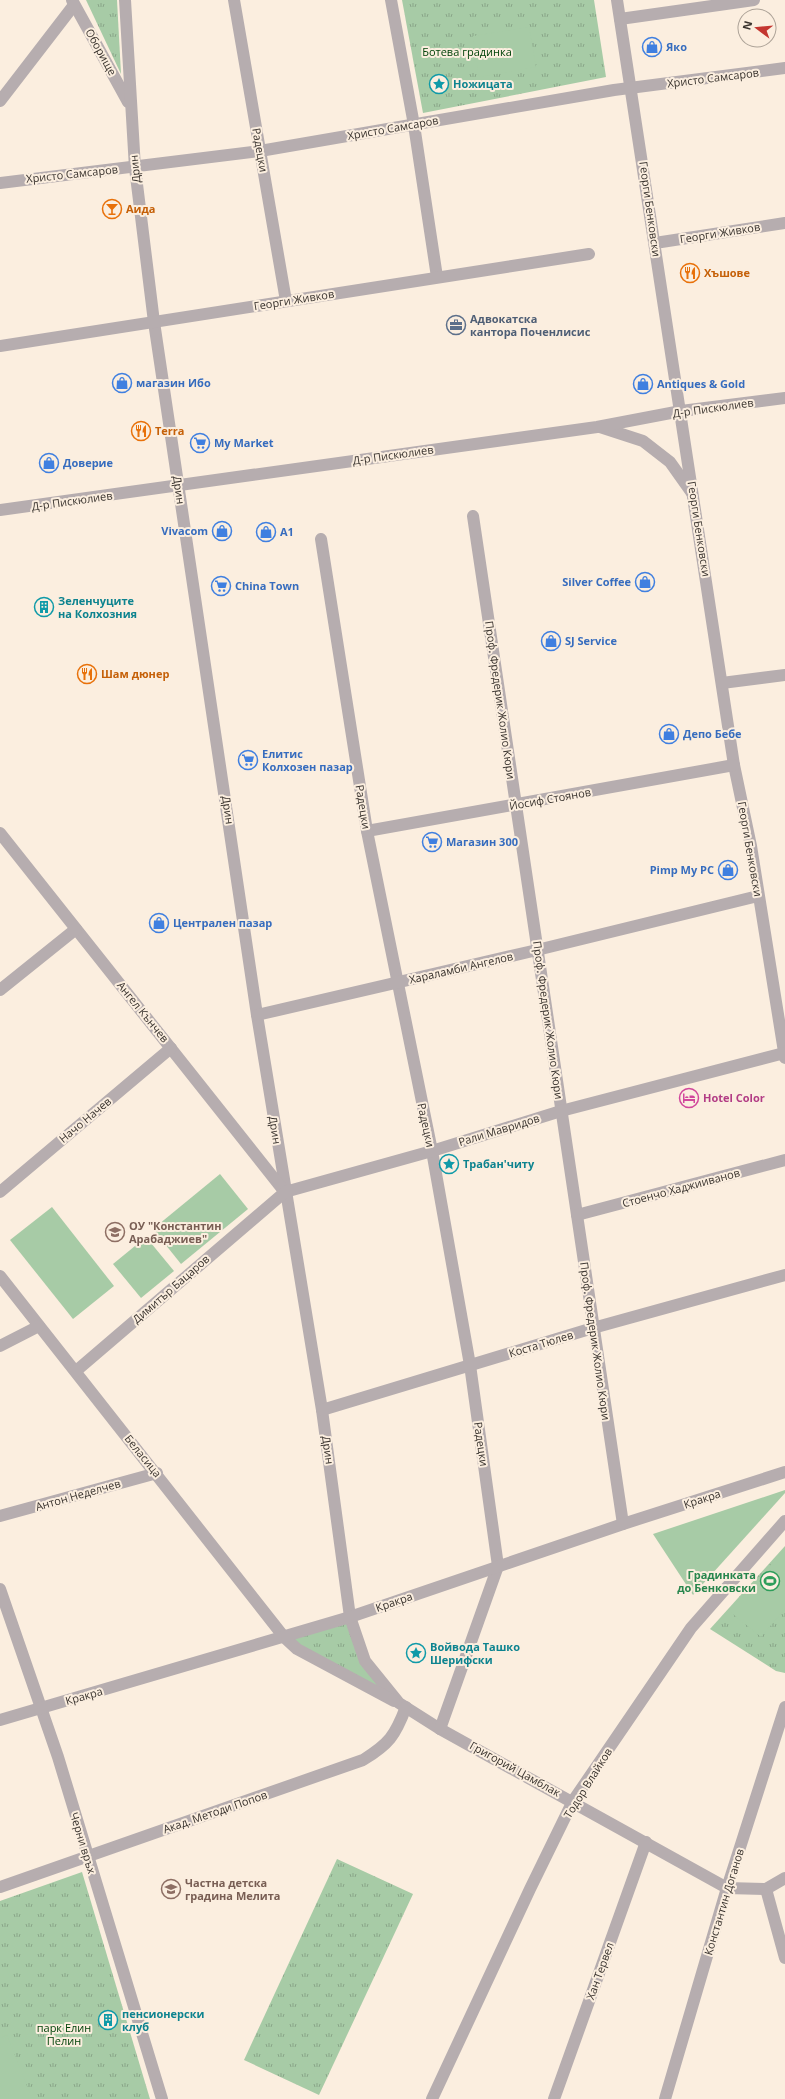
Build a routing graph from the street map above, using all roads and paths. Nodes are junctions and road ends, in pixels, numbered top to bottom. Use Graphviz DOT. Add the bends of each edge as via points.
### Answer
graph roads {
  1 [pos="125,0"];
  2 [pos="234,0"];
  3 [pos="391,0"];
  4 [pos="617,0"];
  5 [pos="754,0"];
  6 [pos="73,2"];
  7 [pos="620,19"];
  8 [pos="785,68"];
  9 [pos="632,88"];
  10 [pos="0,101"];
  11 [pos="130,104"];
  12 [pos="414,125"];
  13 [pos="260,151"];
  14 [pos="135,168"];
  15 [pos="0,183"];
  16 [pos="785,223"];
  17 [pos="655,243"];
  18 [pos="589,254"];
  19 [pos="437,277"];
  20 [pos="286,301"];
  21 [pos="154,322"];
  22 [pos="0,346"];
  23 [pos="785,398"];
  24 [pos="681,411"];
  25 [pos="597,426"];
  26 [pos="179,486"];
  27 [pos="694,496"];
  28 [pos="0,510"];
  29 [pos="473,516"];
  30 [pos="321,539"];
  31 [pos="785,675"];
  32 [pos="722,683"];
  33 [pos="734,766"];
  34 [pos="516,805"];
  35 [pos="367,831"];
  36 [pos="2,840"];
  37 [pos="758,896"];
  38 [pos="76,929"];
  39 [pos="537,950"];
  40 [pos="396,983"];
  41 [pos="0,990"];
  42 [pos="257,1015"];
  43 [pos="171,1048"];
  44 [pos="785,1055"];
  45 [pos="561,1110"];
  46 [pos="432,1151"];
  47 [pos="785,1160"];
  48 [pos="0,1192"];
  49 [pos="285,1192"];
  50 [pos="577,1215"];
  51 [pos="785,1275"];
  52 [pos="0,1276"];
  53 [pos="39,1326"];
  54 [pos="593,1328"];
  55 [pos="0,1346"];
  56 [pos="470,1365"];
  57 [pos="76,1371"];
  58 [pos="322,1410"];
  59 [pos="785,1472"];
  60 [pos="157,1473"];
  61 [pos="0,1516"];
  62 [pos="785,1521"];
  63 [pos="623,1524"];
  64 [pos="498,1566"];
  65 [pos="0,1589"];
  66 [pos="350,1618"];
  67 [pos="284,1637"];
  68 [pos="403,1705"];
  69 [pos="785,1707"];
  70 [pos="41,1709"];
  71 [pos="0,1720"];
  72 [pos="440,1729"];
  73 [pos="573,1801"];
  74 [pos="646,1842"];
  75 [pos="87,1857"];
  76 [pos="785,1878"];
  77 [pos="0,1887"];
  78 [pos="728,1888"];
  79 [pos="766,1889"];
  80 [pos="785,1958"];
  81 [pos="162,2099"];
  82 [pos="432,2099"];
  83 [pos="554,2099"];
  84 [pos="666,2099"];
  1 -- 11 [label="street, Дрин"];
  2 -- 13 [label="street, Радецки"];
  3 -- 12 [label="street"];
  4 -- 7 [label="street, Георги Бенковски"];
  5 -- 7 [label="street"];
  6 -- 10 [label="street"];
  6 -- 11 [label="street, Оборище"];
  7 -- 9 [label="street, Георги Бенковски"];
  8 -- 9 [label="street, Христо Самсаров"];
  9 -- 12 [label="street, Христо Самсаров"];
  9 -- 17 [label="street, Георги Бенковски"];
  11 -- 14 [label="street, Дрин"];
  12 -- 13 [label="street, Христо Самсаров"];
  12 -- 19 [label="street"];
  13 -- 14 [label="street, Христо Самсаров"];
  13 -- 20 [label="street, Радецки"];
  14 -- 15 [label="street, Христо Самсаров"];
  14 -- 21 [label="street, Дрин"];
  16 -- 17 [label="street, Георги Живков"];
  17 -- 24 [label="street, Георги Бенковски"];
  18 -- 19 [label="street, Георги Живков"];
  19 -- 20 [label="street, Георги Живков"];
  20 -- 21 [label="street, Георги Живков"];
  21 -- 22 [label="street, Георги Живков"];
  21 -- 26 [label="street, Дрин"];
  23 -- 24 [label="street, Д-р Пискюлиев"];
  24 -- 25 [label="street, Д-р Пискюлиев"];
  24 -- 27 [label="street, Георги Бенковски"];
  25 -- 26 [label="street, Д-р Пискюлиев"];
  25 -- 27 [label="street" via="643,442 670,462"];
  26 -- 28 [label="street, Д-р Пискюлиев"];
  26 -- 42 [label="street, Дрин"];
  27 -- 32 [label="street, Георги Бенковски"];
  29 -- 34 [label="street, Проф. Фредерик Жолио Кюри"];
  30 -- 35 [label="street, Радецки"];
  31 -- 32 [label="street"];
  32 -- 33 [label="street, Георги Бенковски"];
  33 -- 34 [label="street, Йосиф Стоянов"];
  33 -- 37 [label="street, Георги Бенковски" via="751,846"];
  34 -- 35 [label="street, Йосиф Стоянов"];
  34 -- 39 [label="street, Проф. Фредерик Жолио Кюри"];
  35 -- 40 [label="street, Радецки"];
  36 -- 38 [label="street, Ангел Кънчев"];
  37 -- 39 [label="street, Хараламби Ангелов"];
  37 -- 44 [label="street, Георги Бенковски"];
  38 -- 41 [label="street"];
  38 -- 43 [label="street, Ангел Кънчев"];
  39 -- 40 [label="street, Хараламби Ангелов"];
  39 -- 45 [label="street, Проф. Фредерик Жолио Кюри"];
  40 -- 42 [label="street, Хараламби Ангелов"];
  40 -- 46 [label="street, Радецки"];
  42 -- 49 [label="street, Дрин"];
  43 -- 48 [label="street, Начо Начев"];
  43 -- 49 [label="street, Ангел Кънчев"];
  44 -- 45 [label="street, Рали Мавридов"];
  45 -- 46 [label="street, Рали Мавридов"];
  45 -- 50 [label="street, Проф. Фредерик Жолио Кюри"];
  46 -- 49 [label="street, Рали Мавридов"];
  46 -- 56 [label="street, Радецки"];
  47 -- 50 [label="street, Стоенчо Хаджииванов"];
  49 -- 57 [label="street, Димитър Бацаров"];
  49 -- 58 [label="street, Дрин"];
  50 -- 54 [label="street, Проф. Фредерик Жолио Кюри"];
  51 -- 54 [label="street, Коста Тюлев"];
  52 -- 53 [label="street, Беласица"];
  53 -- 55 [label="street"];
  53 -- 57 [label="street, Беласица"];
  54 -- 56 [label="street, Коста Тюлев"];
  54 -- 63 [label="street, Проф. Фредерик Жолио Кюри"];
  56 -- 58 [label="street, Коста Тюлев"];
  56 -- 64 [label="street, Радецки"];
  57 -- 60 [label="street, Беласица"];
  58 -- 66 [label="street, Дрин"];
  59 -- 63 [label="street, Кракра"];
  60 -- 61 [label="street, Антон Неделчев"];
  60 -- 67 [label="street, Беласица"];
  62 -- 73 [label="street, Тодор Влайков" via="691,1628"];
  63 -- 64 [label="street, Кракра"];
  64 -- 66 [label="street, Кракра"];
  64 -- 72 [label="street, Радецки"];
  65 -- 70 [label="street, Черни връх"];
  66 -- 67 [label="street, Кракра"];
  66 -- 68 [label="street, Григорий Цамблак" via="365,1660"];
  67 -- 68 [label="street, Беласица" via="297,1649"];
  67 -- 70 [label="street, Кракра"];
  68 -- 72 [label="street, Григорий Цамблак"];
  68 -- 75 [label="street, Акад. Методи Попов" via="398,1729 384,1747 364,1760"];
  69 -- 78 [label="street, Константин Доганов"];
  70 -- 71 [label="street, Кракра"];
  70 -- 75 [label="street, Черни връх"];
  72 -- 73 [label="street, Григорий Цамблак"];
  73 -- 74 [label="street, Григорий Цамблак"];
  73 -- 82 [label="street, Тодор Влайков"];
  74 -- 78 [label="street, Григорий Цамблак"];
  74 -- 83 [label="street, Хан Тервел"];
  75 -- 77 [label="street, Акад. Методи Попов"];
  75 -- 81 [label="street, Черни връх"];
  76 -- 79 [label="street"];
  78 -- 79 [label="street, Григорий Цамблак"];
  78 -- 84 [label="street, Константин Доганов"];
  79 -- 80 [label="street"];
}
